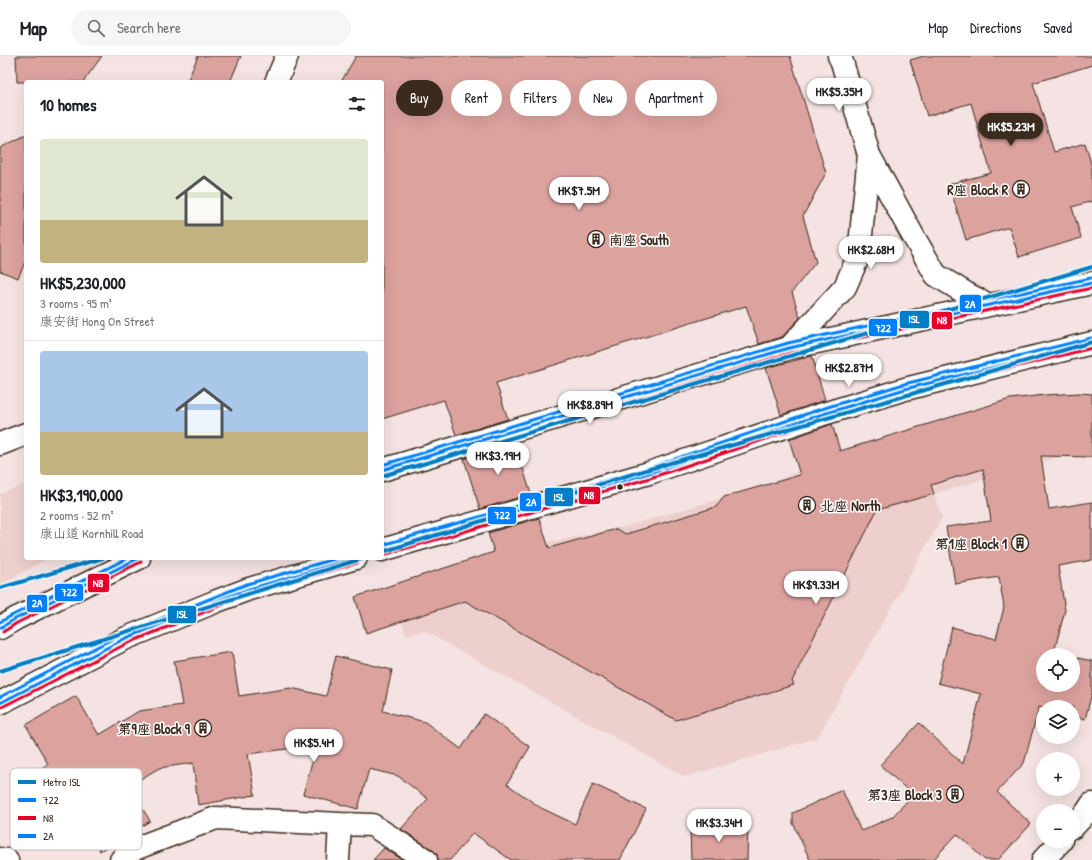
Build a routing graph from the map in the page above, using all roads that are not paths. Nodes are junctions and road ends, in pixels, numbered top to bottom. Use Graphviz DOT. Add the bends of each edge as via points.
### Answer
graph roads {
  1 [pos="287,56"];
  2 [pos="839,56"];
  3 [pos="277,80"];
  4 [pos="869,155"];
  5 [pos="1092,283"];
  6 [pos="989,305"];
  7 [pos="1092,343"];
  8 [pos="789,348"];
  9 [pos="1063,350"];
  10 [pos="1092,358"];
  11 [pos="24,435"];
  12 [pos="0,444"];
  13 [pos="384,469"];
  14 [pos="384,549"];
  15 [pos="135,560"];
  16 [pos="349,560"];
  17 [pos="0,628"];
  18 [pos="0,703"];
  19 [pos="1092,804"];
  20 [pos="1080,819"];
  21 [pos="340,824"];
  22 [pos="142,846"];
  23 [pos="1054,848"];
  24 [pos="132,850"];
  25 [pos="0,859"];
  26 [pos="7,860"];
  27 [pos="121,860"];
  28 [pos="338,860"];
  29 [pos="426,860"];
  30 [pos="1043,860"];
  1 -- 3 [label="main road"];
  2 -- 4 [label="main road"];
  4 -- 6 [label="main road" via="936,274"];
  4 -- 8 [label="main road" via="859,255 845,288"];
  5 -- 6 [label="main road"];
  6 -- 8 [label="main road"];
  7 -- 9 [label="main road"];
  8 -- 13 [label="main road"];
  9 -- 10 [label="main road"];
  9 -- 14 [label="main road" via="878,397 649,473"];
  11 -- 12 [label="main road"];
  15 -- 17 [label="main road"];
  16 -- 18 [label="main road" via="249,589 124,639"];
  19 -- 20 [label="main road"];
  21 -- 22 [label="main road" via="216,818"];
  21 -- 28 [label="main road"];
  21 -- 29 [label="main road" via="372,825"];
  23 -- 30 [label="main road"];
  24 -- 27 [label="main road"];
  25 -- 26 [label="main road"];
}
